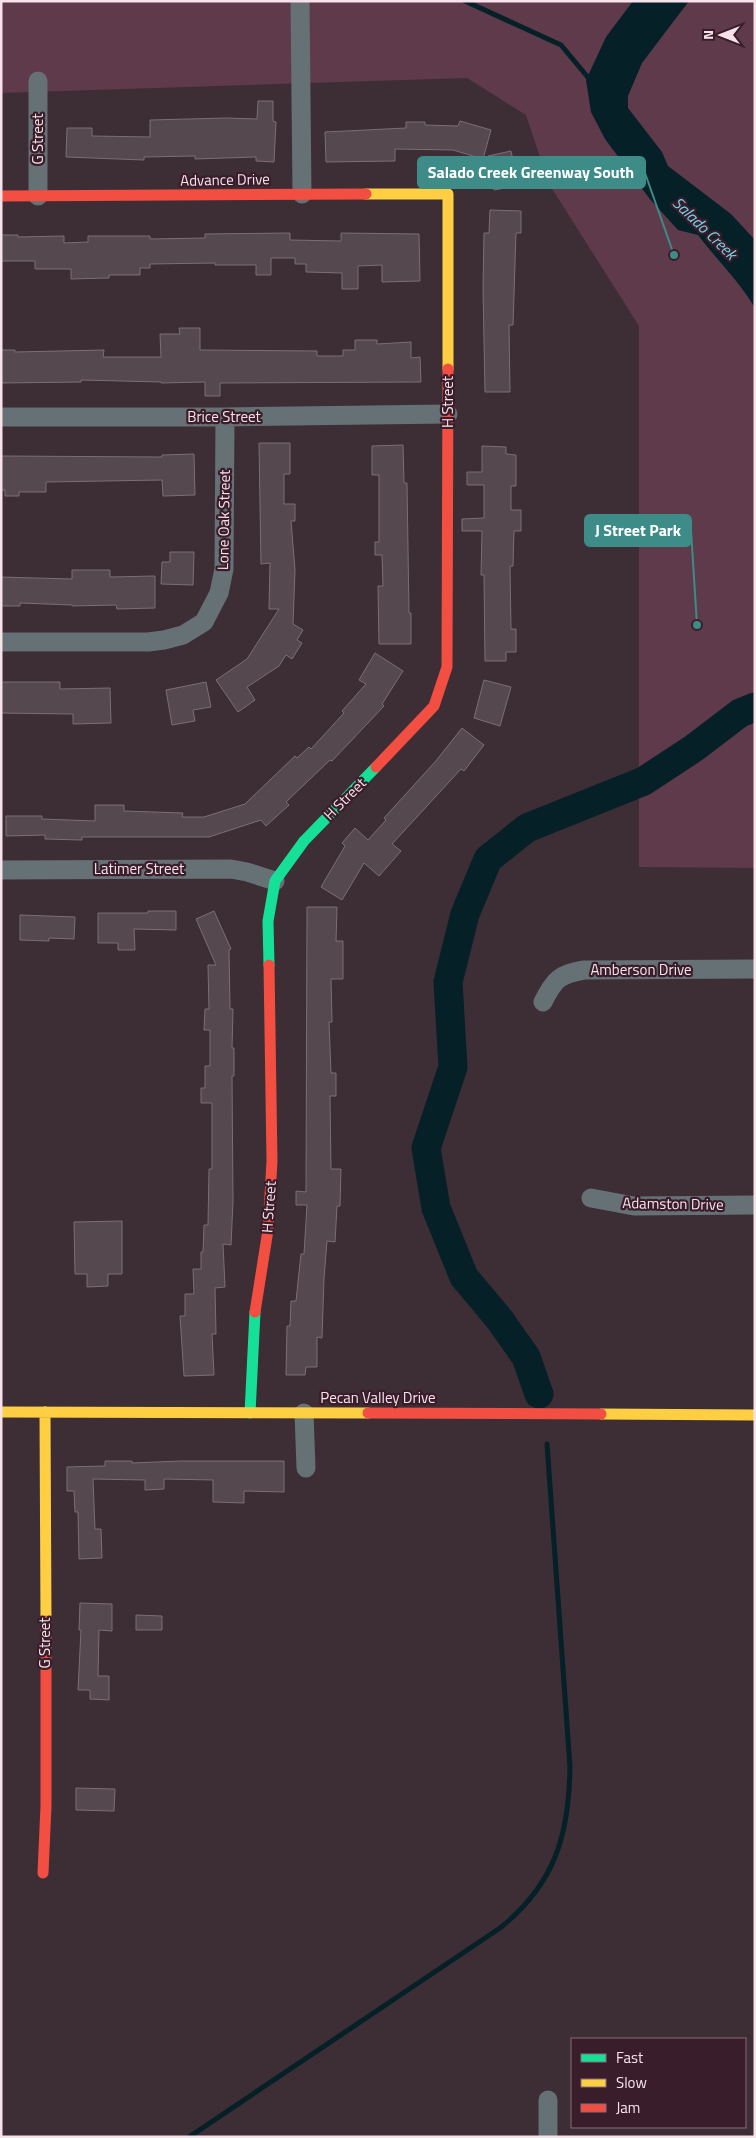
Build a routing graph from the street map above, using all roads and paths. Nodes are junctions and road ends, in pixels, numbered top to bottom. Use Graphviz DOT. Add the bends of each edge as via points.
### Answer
graph roads {
  1 [pos="300,1"];
  2 [pos="38,81"];
  3 [pos="302,194"];
  4 [pos="448,194"];
  5 [pos="1,196"];
  6 [pos="38,196"];
  7 [pos="448,414"];
  8 [pos="1,417"];
  9 [pos="225,417"];
  10 [pos="1,642"];
  11 [pos="1,870"];
  12 [pos="275,881"];
  13 [pos="755,969"];
  14 [pos="542,1002"];
  15 [pos="591,1198"];
  16 [pos="755,1205"];
  17 [pos="1,1412"];
  18 [pos="45,1412"];
  19 [pos="250,1413"];
  20 [pos="304,1413"];
  21 [pos="755,1415"];
  22 [pos="306,1468"];
  23 [pos="43,1873"];
  24 [pos="548,2100"];
  25 [pos="548,2137"];
  1 -- 3 [label="street"];
  2 -- 6 [label="street, G Street"];
  3 -- 4 [label="street, Advance Drive"];
  3 -- 6 [label="street, Advance Drive"];
  4 -- 7 [label="street, H Street"];
  5 -- 6 [label="street, Advance Drive"];
  7 -- 9 [label="street, Brice Street"];
  7 -- 12 [label="street, H Street" via="448,638 447,667 442,685 434,706 424,718 304,840"];
  8 -- 9 [label="street, Brice Street"];
  9 -- 10 [label="street, Lone Oak Street" via="223,578 204,622 184,635 148,642"];
  11 -- 12 [label="street, Latimer Street" via="231,869"];
  12 -- 19 [label="street, H Street" via="268,921 272,1161 268,1230 252,1345"];
  13 -- 14 [label="street, Amberson Drive" via="584,970 566,973"];
  15 -- 16 [label="street, Adamston Drive" via="634,1206"];
  17 -- 18 [label="street, Pecan Valley Drive"];
  18 -- 19 [label="street, Pecan Valley Drive"];
  18 -- 23 [label="street, G Street" via="46,1806"];
  19 -- 20 [label="street, Pecan Valley Drive"];
  20 -- 21 [label="street, Pecan Valley Drive"];
  20 -- 22 [label="street"];
  24 -- 25 [label="street"];
}
